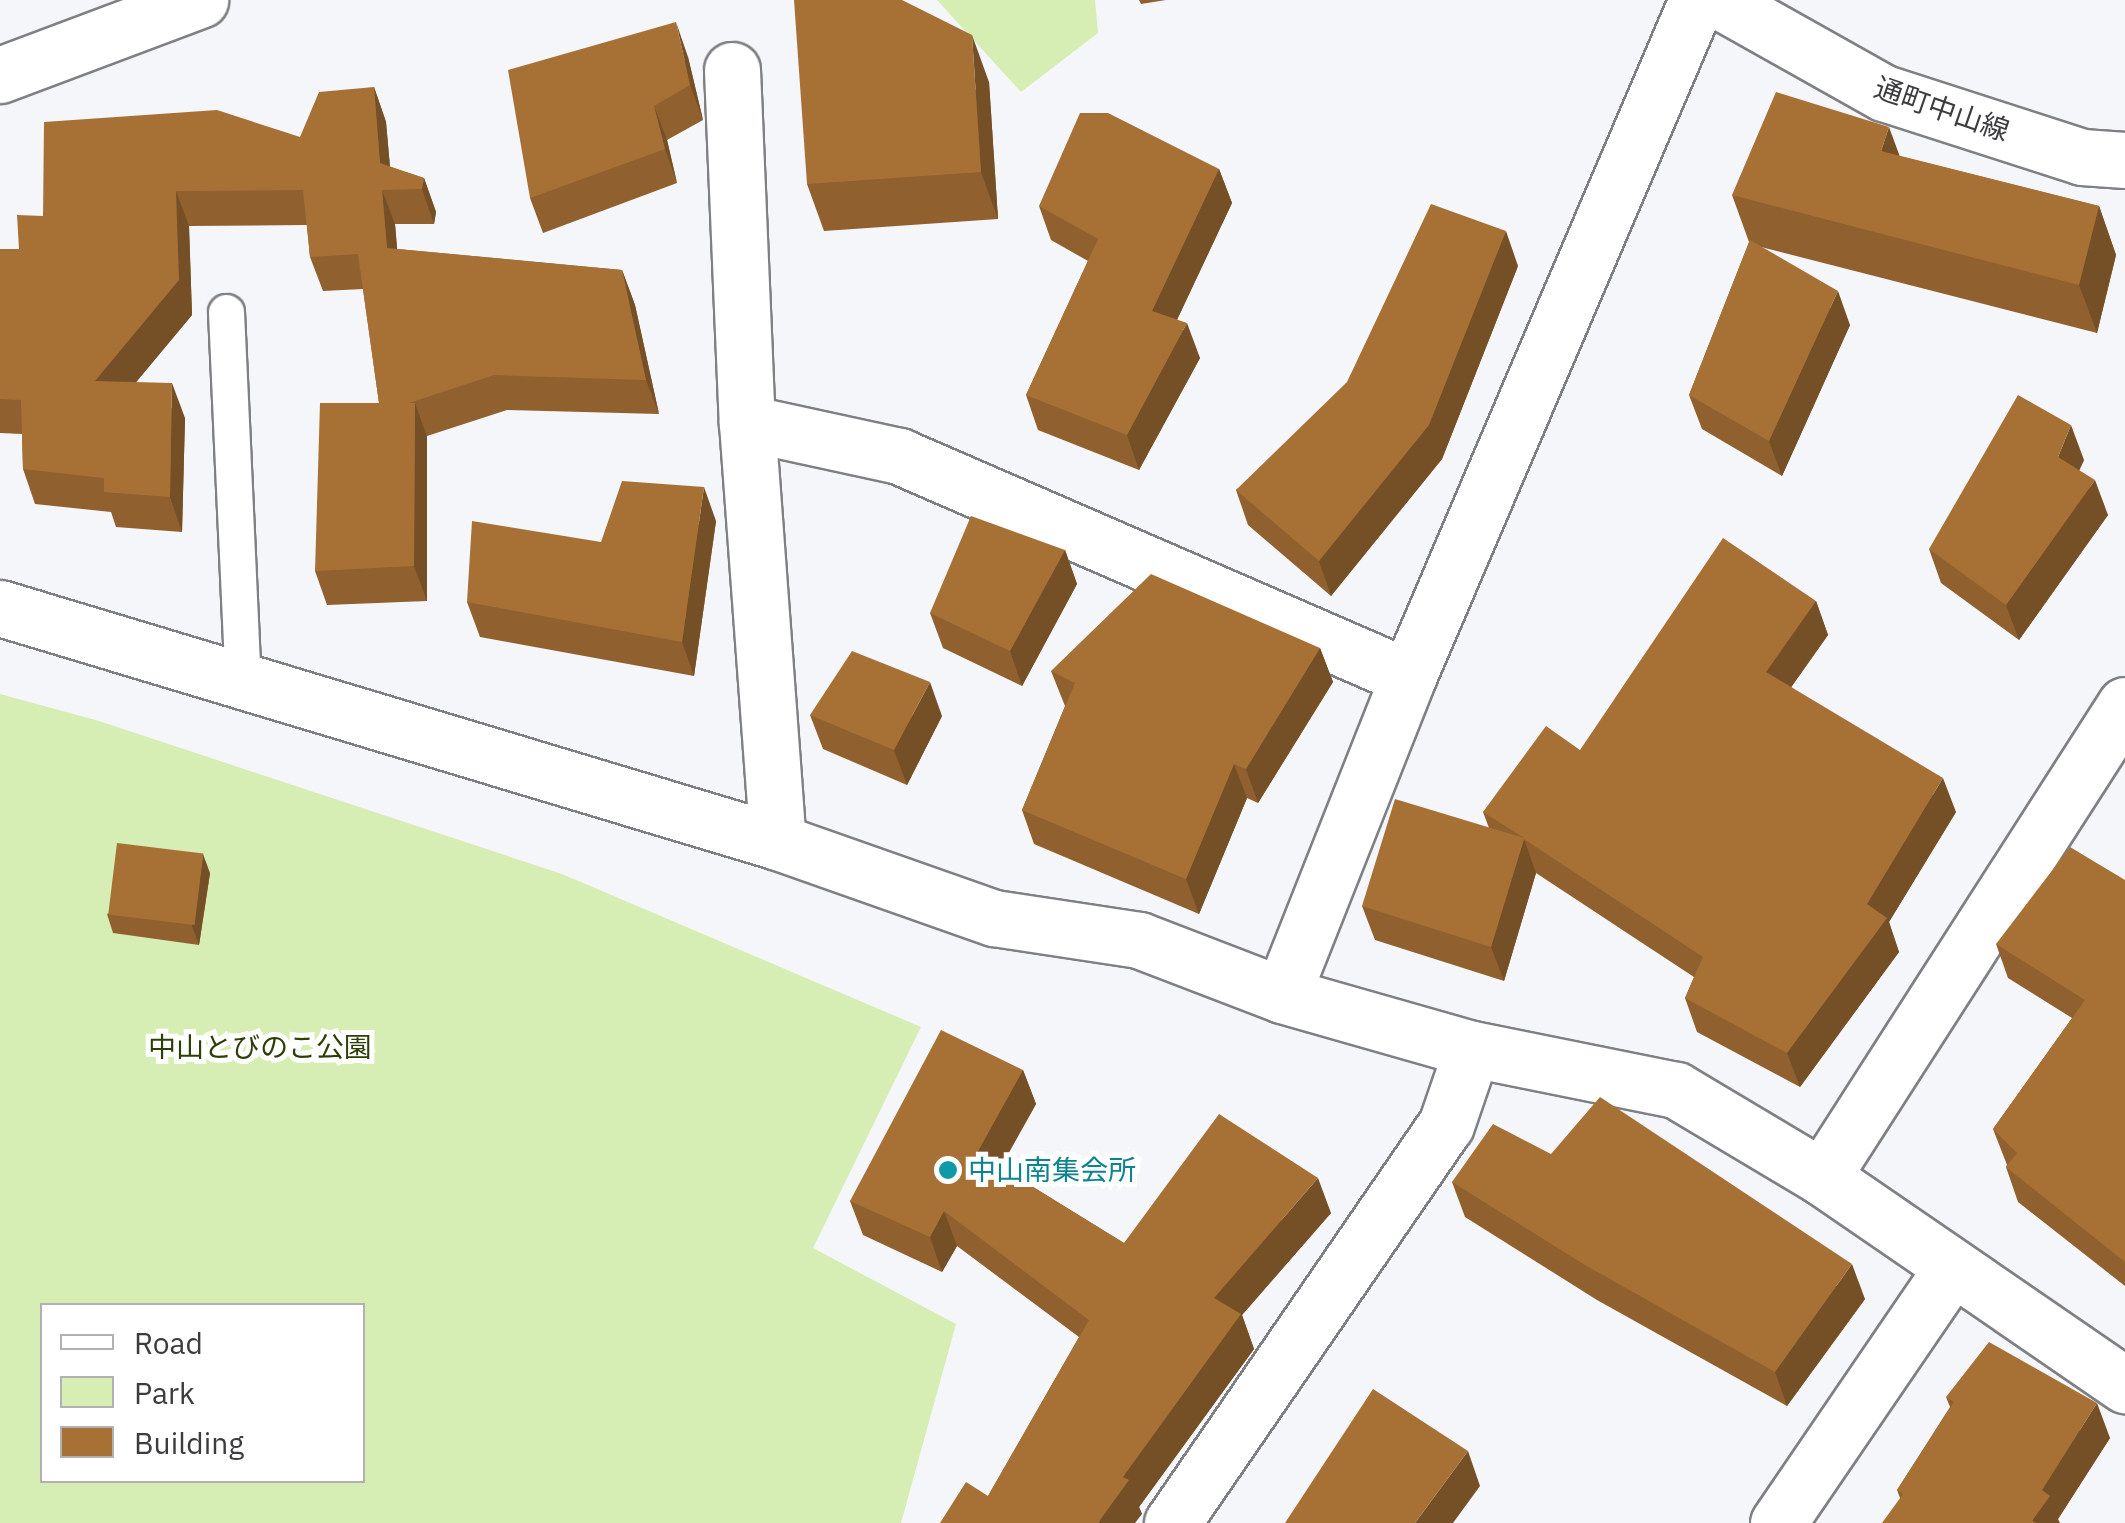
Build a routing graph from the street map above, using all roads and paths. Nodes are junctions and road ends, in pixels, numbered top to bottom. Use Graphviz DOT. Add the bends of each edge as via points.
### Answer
graph roads {
  1 [pos="200,0"];
  2 [pos="1697,0"];
  3 [pos="1718,0"];
  4 [pos="732,70"];
  5 [pos="0,75"];
  6 [pos="2125,160"];
  7 [pos="226,312"];
  8 [pos="747,422"];
  9 [pos="0,608"];
  10 [pos="1408,678"];
  11 [pos="243,684"];
  12 [pos="2125,705"];
  13 [pos="778,842"];
  14 [pos="1282,996"];
  15 [pos="1472,1049"];
  16 [pos="1822,1177"];
  17 [pos="1951,1269"];
  18 [pos="2125,1385"];
  19 [pos="1172,1523"];
  20 [pos="1778,1523"];
  1 -- 5 [label="street"];
  2 -- 10 [label="street"];
  3 -- 6 [label="street, 通町中山線" via="1884,93 2082,156"];
  4 -- 8 [label="street"];
  7 -- 11 [label="lane"];
  8 -- 10 [label="street" via="899,456"];
  8 -- 13 [label="street"];
  9 -- 11 [label="street"];
  10 -- 14 [label="street"];
  11 -- 13 [label="street"];
  12 -- 16 [label="street"];
  13 -- 14 [label="street" via="994,918 1139,940"];
  14 -- 15 [label="street"];
  15 -- 16 [label="street" via="1676,1090"];
  15 -- 19 [label="street" via="1446,1125"];
  16 -- 17 [label="street"];
  17 -- 18 [label="street"];
  17 -- 20 [label="street"];
}
